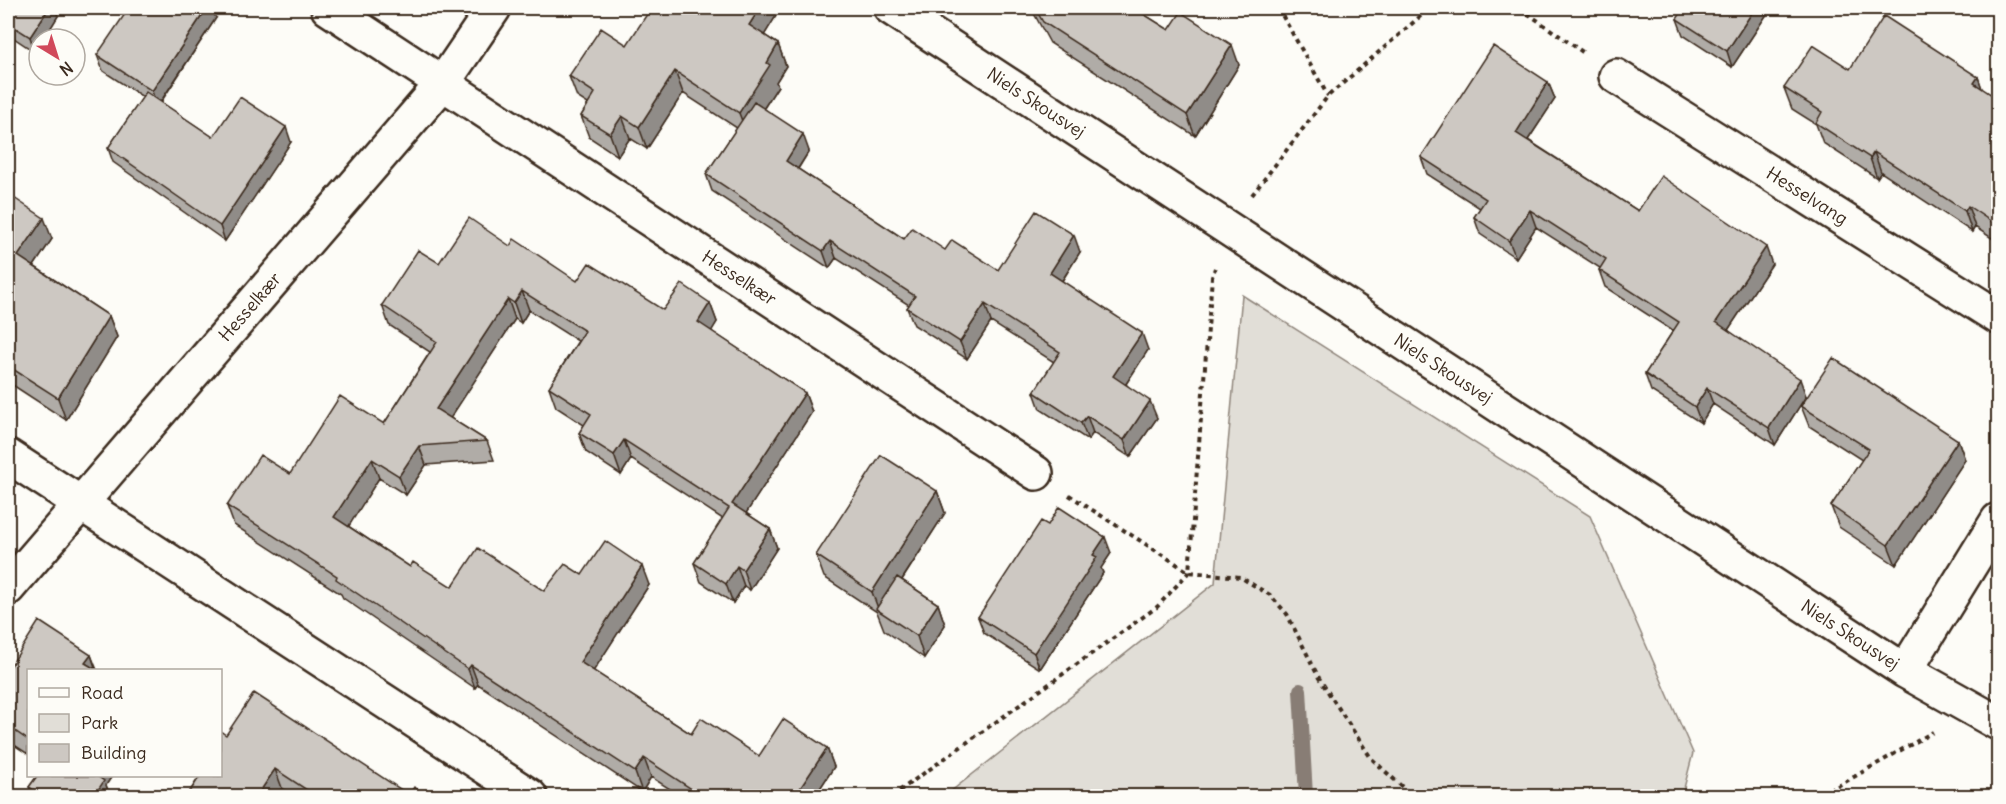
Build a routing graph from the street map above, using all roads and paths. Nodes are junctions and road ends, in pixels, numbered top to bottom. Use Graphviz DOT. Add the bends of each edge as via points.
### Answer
graph roads {
  1 [pos="328,8"];
  2 [pos="494,8"];
  3 [pos="891,8"];
  4 [pos="1278,8"];
  5 [pos="1430,8"];
  6 [pos="1520,8"];
  7 [pos="1616,76"];
  8 [pos="443,83"];
  9 [pos="1328,96"];
  10 [pos="1228,228"];
  11 [pos="1998,317"];
  12 [pos="8,456"];
  13 [pos="1036,473"];
  14 [pos="81,504"];
  15 [pos="1998,520"];
  16 [pos="1189,572"];
  17 [pos="8,588"];
  18 [pos="1905,671"];
  19 [pos="1986,716"];
  20 [pos="530,796"];
  21 [pos="892,796"];
  22 [pos="1412,796"];
  23 [pos="1812,796"];
  1 -- 8 [label="street, Hesselkær"];
  2 -- 8 [label="street, Hesselkær"];
  3 -- 10 [label="street, Niels Skousvej"];
  4 -- 9 [label="path"];
  5 -- 9 [label="path"];
  6 -- 7 [label="path"];
  7 -- 11 [label="street, Hesselvang"];
  8 -- 13 [label="street, Hesselkær"];
  8 -- 14 [label="street, Hesselkær"];
  9 -- 10 [label="path"];
  10 -- 16 [label="path" via="1212,277"];
  10 -- 18 [label="street, Niels Skousvej"];
  12 -- 14 [label="street"];
  13 -- 16 [label="path"];
  14 -- 17 [label="street, Hesselkær"];
  14 -- 20 [label="street"];
  15 -- 18 [label="street"];
  16 -- 21 [label="path" via="1157,607"];
  16 -- 22 [label="path" via="1240,578 1270,595 1287,614 1319,678 1371,758"];
  18 -- 19 [label="street, Niels Skousvej"];
  19 -- 23 [label="path"];
}
